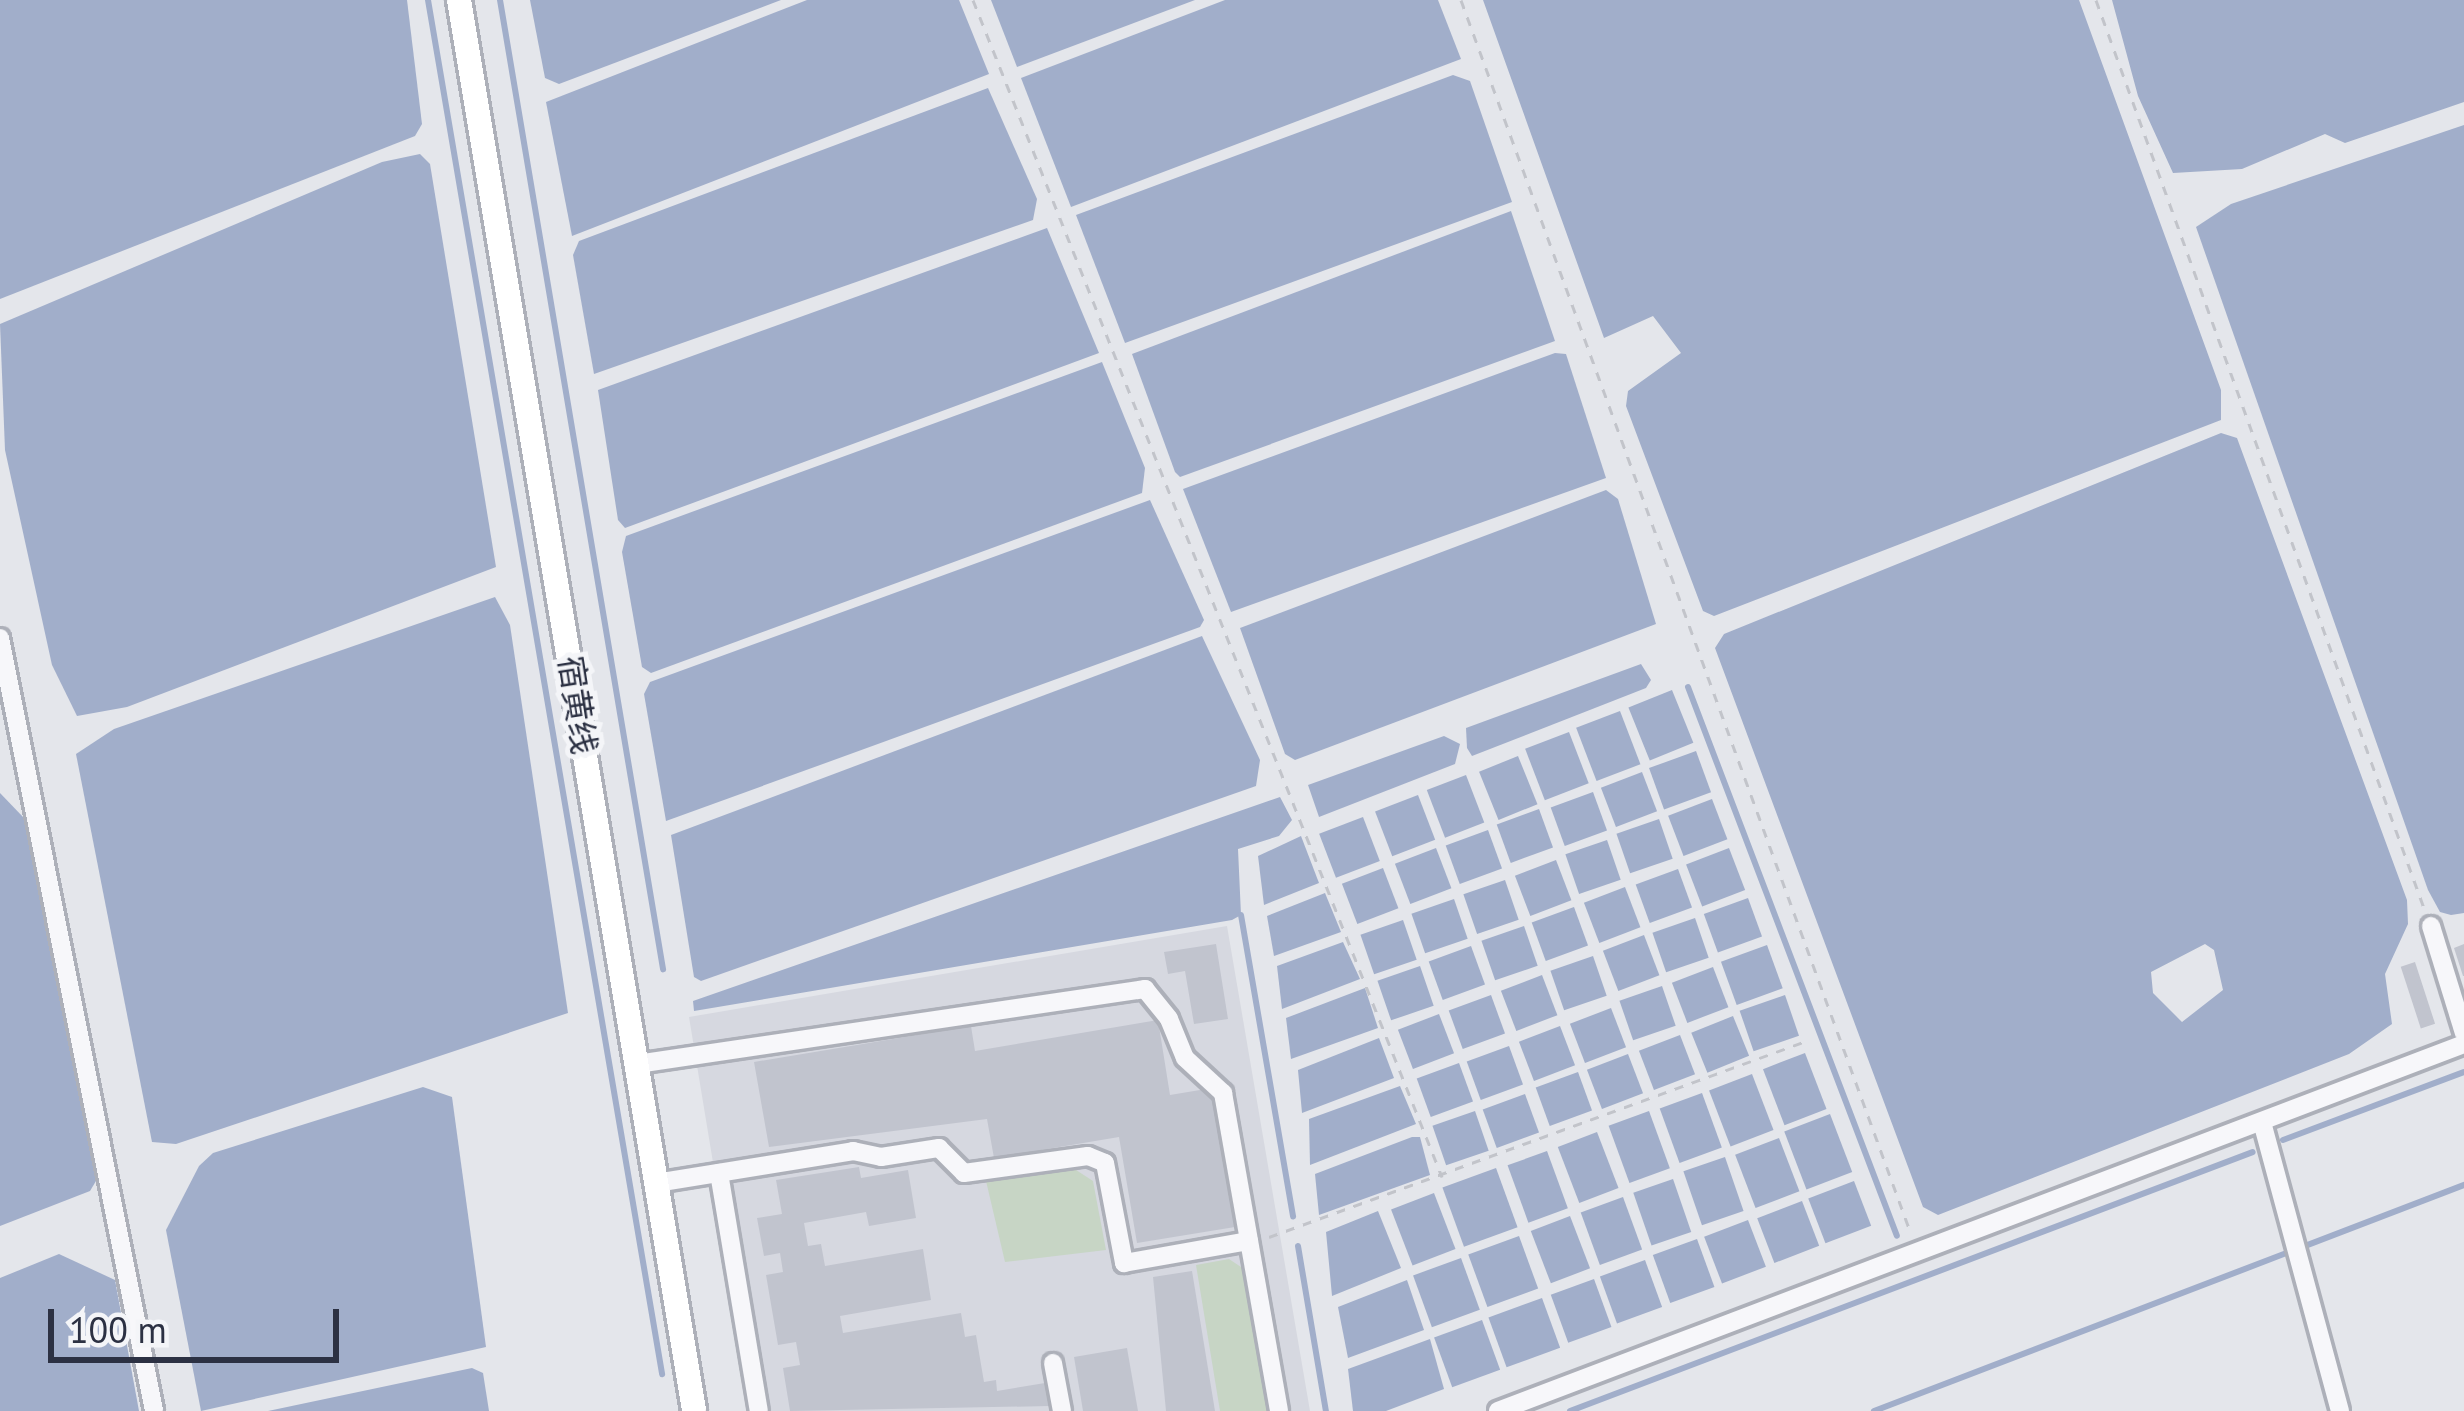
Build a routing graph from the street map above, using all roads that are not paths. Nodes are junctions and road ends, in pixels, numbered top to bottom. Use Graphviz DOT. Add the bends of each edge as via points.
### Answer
graph roads {
  1 [pos="459,0"];
  2 [pos="0,638"];
  3 [pos="2431,926"];
  4 [pos="2464,1033"];
  5 [pos="2464,1044"];
  6 [pos="637,1064"];
  7 [pos="2261,1122"];
  8 [pos="719,1173"];
  9 [pos="656,1183"];
  10 [pos="1250,1241"];
  11 [pos="1053,1363"];
  12 [pos="154,1411"];
  13 [pos="694,1411"];
  14 [pos="759,1411"];
  15 [pos="1061,1411"];
  16 [pos="1280,1411"];
  17 [pos="1498,1411"];
  18 [pos="2340,1411"];
  1 -- 6 [label="main road, 宿黄线"];
  2 -- 12 [label="street"];
  3 -- 4 [label="street"];
  5 -- 7 [label="street"];
  6 -- 9 [label="main road, 宿黄线"];
  6 -- 10 [label="street" via="1145,989 1169,1018 1185,1058 1223,1093"];
  7 -- 17 [label="street"];
  7 -- 18 [label="street"];
  8 -- 9 [label="street"];
  8 -- 10 [label="street" via="853,1150 881,1156 938,1148 956,1169 974,1173 1088,1156 1105,1163 1124,1263"];
  8 -- 14 [label="street"];
  9 -- 13 [label="main road, 宿黄线"];
  10 -- 16 [label="street"];
  11 -- 15 [label="street"];
}
